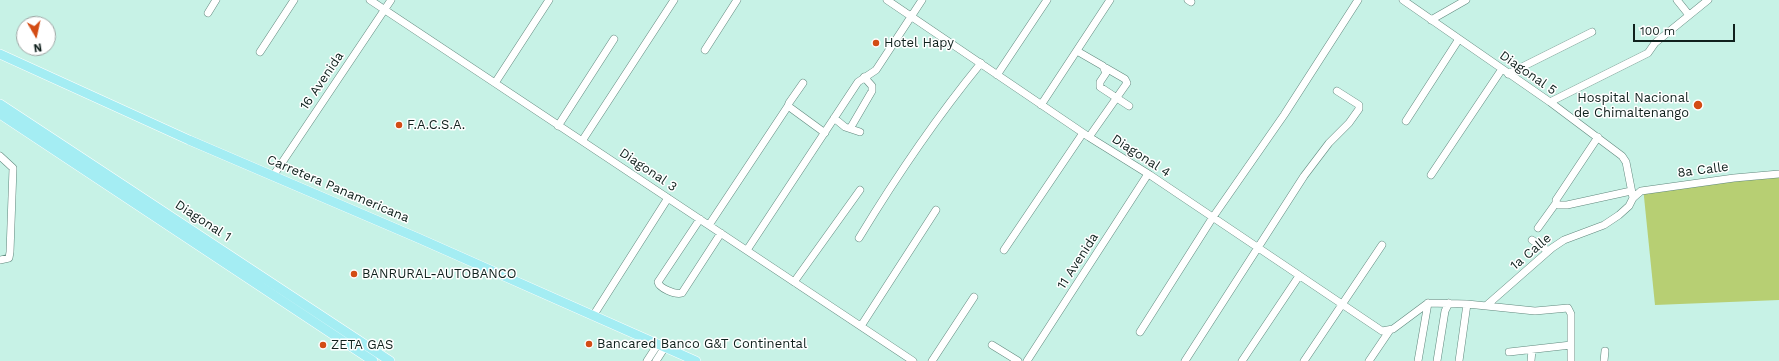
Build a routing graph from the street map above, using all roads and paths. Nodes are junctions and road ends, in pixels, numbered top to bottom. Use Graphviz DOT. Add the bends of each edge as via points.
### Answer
graph roads {
  1 [pos="216,0"];
  2 [pos="294,0"];
  3 [pos="370,0"];
  4 [pos="391,0"];
  5 [pos="549,0"];
  6 [pos="674,0"];
  7 [pos="737,0"];
  8 [pos="887,0"];
  9 [pos="922,0"];
  10 [pos="1048,0"];
  11 [pos="1110,0"];
  12 [pos="1358,0"];
  13 [pos="1403,0"];
  14 [pos="1466,0"];
  15 [pos="1677,0"];
  16 [pos="1708,0"];
  17 [pos="385,10"];
  18 [pos="208,14"];
  19 [pos="911,16"];
  20 [pos="1689,16"];
  21 [pos="1431,20"];
  22 [pos="1592,32"];
  23 [pos="614,39"];
  24 [pos="1459,39"];
  25 [pos="705,50"];
  26 [pos="1077,51"];
  27 [pos="260,52"];
  28 [pos="0,54"];
  29 [pos="981,63"];
  30 [pos="1106,68"];
  31 [pos="1502,69"];
  32 [pos="1508,74"];
  33 [pos="997,75"];
  34 [pos="864,77"];
  35 [pos="803,82"];
  36 [pos="495,83"];
  37 [pos="1337,91"];
  38 [pos="1116,98"];
  39 [pos="1550,102"];
  40 [pos="0,104"];
  41 [pos="1042,104"];
  42 [pos="788,106"];
  43 [pos="1128,106"];
  44 [pos="0,114"];
  45 [pos="834,118"];
  46 [pos="1406,121"];
  47 [pos="558,126"];
  48 [pos="851,127"];
  49 [pos="860,132"];
  50 [pos="824,133"];
  51 [pos="1086,135"];
  52 [pos="1598,137"];
  53 [pos="582,141"];
  54 [pos="0,156"];
  55 [pos="1148,174"];
  56 [pos="1779,174"];
  57 [pos="1431,175"];
  58 [pos="273,176"];
  59 [pos="860,190"];
  60 [pos="1632,195"];
  61 [pos="668,198"];
  62 [pos="1556,203"];
  63 [pos="936,210"];
  64 [pos="1213,217"];
  65 [pos="700,219"];
  66 [pos="709,225"];
  67 [pos="1538,228"];
  68 [pos="721,233"];
  69 [pos="859,238"];
  70 [pos="1532,240"];
  71 [pos="1382,245"];
  72 [pos="1258,247"];
  73 [pos="747,250"];
  74 [pos="1004,250"];
  75 [pos="1548,251"];
  76 [pos="0,260"];
  77 [pos="1298,276"];
  78 [pos="794,282"];
  79 [pos="974,297"];
  80 [pos="1449,302"];
  81 [pos="1428,303"];
  82 [pos="1342,304"];
  83 [pos="1468,304"];
  84 [pos="1488,305"];
  85 [pos="594,316"];
  86 [pos="861,326"];
  87 [pos="1386,331"];
  88 [pos="1140,332"];
  89 [pos="992,345"];
  90 [pos="1571,345"];
  91 [pos="662,346"];
  92 [pos="1532,350"];
  93 [pos="1605,351"];
  94 [pos="1509,352"];
  95 [pos="373,361"];
  96 [pos="390,361"];
  97 [pos="648,361"];
  98 [pos="656,361"];
  99 [pos="696,361"];
  100 [pos="913,361"];
  101 [pos="932,361"];
  102 [pos="1018,361"];
  103 [pos="1026,361"];
  104 [pos="1185,361"];
  105 [pos="1242,361"];
  106 [pos="1304,361"];
  107 [pos="1369,361"];
  108 [pos="1418,361"];
  109 [pos="1437,361"];
  110 [pos="1459,361"];
  111 [pos="1531,361"];
  112 [pos="1571,361"];
  113 [pos="1604,361"];
  1 -- 18 [label="street"];
  2 -- 27 [label="street"];
  3 -- 17 [label="street, Diagonal 3"];
  4 -- 17 [label="street, 16 Avenida"];
  5 -- 36 [label="street"];
  6 -- 53 [label="street"];
  7 -- 25 [label="street"];
  8 -- 19 [label="street, Diagonal 4"];
  9 -- 19 [label="street"];
  10 -- 33 [label="street"];
  11 -- 26 [label="street"];
  12 -- 64 [label="street" via="1284,115"];
  13 -- 21 [label="street, Diagonal 5"];
  14 -- 21 [label="street"];
  15 -- 20 [label="street"];
  16 -- 20 [label="street"];
  17 -- 36 [label="street, Diagonal 3"];
  17 -- 58 [label="street, 16 Avenida"];
  19 -- 29 [label="street, Diagonal 4"];
  19 -- 34 [label="street" via="876,70"];
  20 -- 39 [label="street" via="1656,43 1648,54"];
  21 -- 24 [label="street, Diagonal 5"];
  22 -- 32 [label="street"];
  23 -- 47 [label="street"];
  24 -- 31 [label="street, Diagonal 5"];
  24 -- 46 [label="street"];
  26 -- 30 [label="street"];
  26 -- 41 [label="street"];
  28 -- 58 [label="main road, Carretera Panamericana"];
  29 -- 33 [label="street, Diagonal 4"];
  29 -- 69 [label="street" via="916,148"];
  30 -- 38 [label="street" via="1100,87"];
  30 -- 38 [label="street" via="1127,82"];
  31 -- 32 [label="street, Diagonal 5"];
  31 -- 57 [label="street"];
  32 -- 39 [label="street, Diagonal 5"];
  33 -- 41 [label="street, Diagonal 4"];
  34 -- 45 [label="street"];
  34 -- 48 [label="street" via="872,86 872,91"];
  35 -- 42 [label="street"];
  36 -- 47 [label="street, Diagonal 3"];
  37 -- 72 [label="street" via="1359,105 1359,109 1304,176"];
  38 -- 43 [label="street"];
  38 -- 51 [label="street"];
  39 -- 52 [label="street, Diagonal 5"];
  40 -- 96 [label="main road, Diagonal 1"];
  41 -- 51 [label="street, Diagonal 4"];
  42 -- 50 [label="street"];
  42 -- 66 [label="street"];
  44 -- 95 [label="main road, Diagonal 1"];
  45 -- 48 [label="street" via="845,127"];
  45 -- 50 [label="street"];
  47 -- 53 [label="street, Diagonal 3"];
  48 -- 49 [label="street"];
  50 -- 73 [label="street"];
  51 -- 55 [label="street, Diagonal 4"];
  51 -- 74 [label="street"];
  52 -- 60 [label="street, Diagonal 5" via="1625,159"];
  52 -- 62 [label="street"];
  53 -- 61 [label="street, Diagonal 3"];
  54 -- 76 [label="street" via="13,168 10,252 9,258"];
  55 -- 64 [label="street, Diagonal 4"];
  55 -- 103 [label="street, 11 Avenida"];
  56 -- 60 [label="street, 8a Calle" via="1646,190"];
  58 -- 85 [label="main road, Carretera Panamericana"];
  59 -- 78 [label="street"];
  60 -- 62 [label="street" via="1567,205"];
  60 -- 75 [label="street, 1a Calle" via="1629,206 1619,215 1604,225 1564,240"];
  61 -- 65 [label="street, Diagonal 3"];
  61 -- 85 [label="street"];
  62 -- 67 [label="street"];
  63 -- 86 [label="street"];
  64 -- 72 [label="street, Diagonal 4"];
  64 -- 88 [label="street"];
  65 -- 66 [label="street, Diagonal 3"];
  65 -- 68 [label="street" via="658,282 659,285 676,294 682,293"];
  66 -- 68 [label="street, Diagonal 3"];
  68 -- 73 [label="street, Diagonal 3"];
  70 -- 75 [label="street"];
  71 -- 82 [label="street"];
  72 -- 77 [label="street, Diagonal 4"];
  72 -- 104 [label="street"];
  73 -- 78 [label="street, Diagonal 3"];
  75 -- 84 [label="street, 1a Calle"];
  77 -- 82 [label="street, Diagonal 4"];
  77 -- 105 [label="street"];
  78 -- 86 [label="street, Diagonal 3"];
  79 -- 101 [label="street"];
  80 -- 81 [label="street"];
  80 -- 83 [label="street"];
  80 -- 109 [label="street"];
  81 -- 87 [label="street"];
  81 -- 108 [label="street"];
  82 -- 87 [label="street, Diagonal 4"];
  82 -- 106 [label="street"];
  83 -- 84 [label="street"];
  83 -- 110 [label="street"];
  84 -- 90 [label="street" via="1535,311 1568,308 1571,314"];
  85 -- 91 [label="main road, Carretera Panamericana"];
  86 -- 100 [label="street, Diagonal 3"];
  87 -- 107 [label="street"];
  89 -- 102 [label="street"];
  90 -- 92 [label="street"];
  90 -- 112 [label="street"];
  91 -- 97 [label="street"];
  91 -- 98 [label="street"];
  91 -- 99 [label="main road, Carretera Panamericana"];
  92 -- 94 [label="street"];
  92 -- 111 [label="street"];
  93 -- 113 [label="street"];
}
